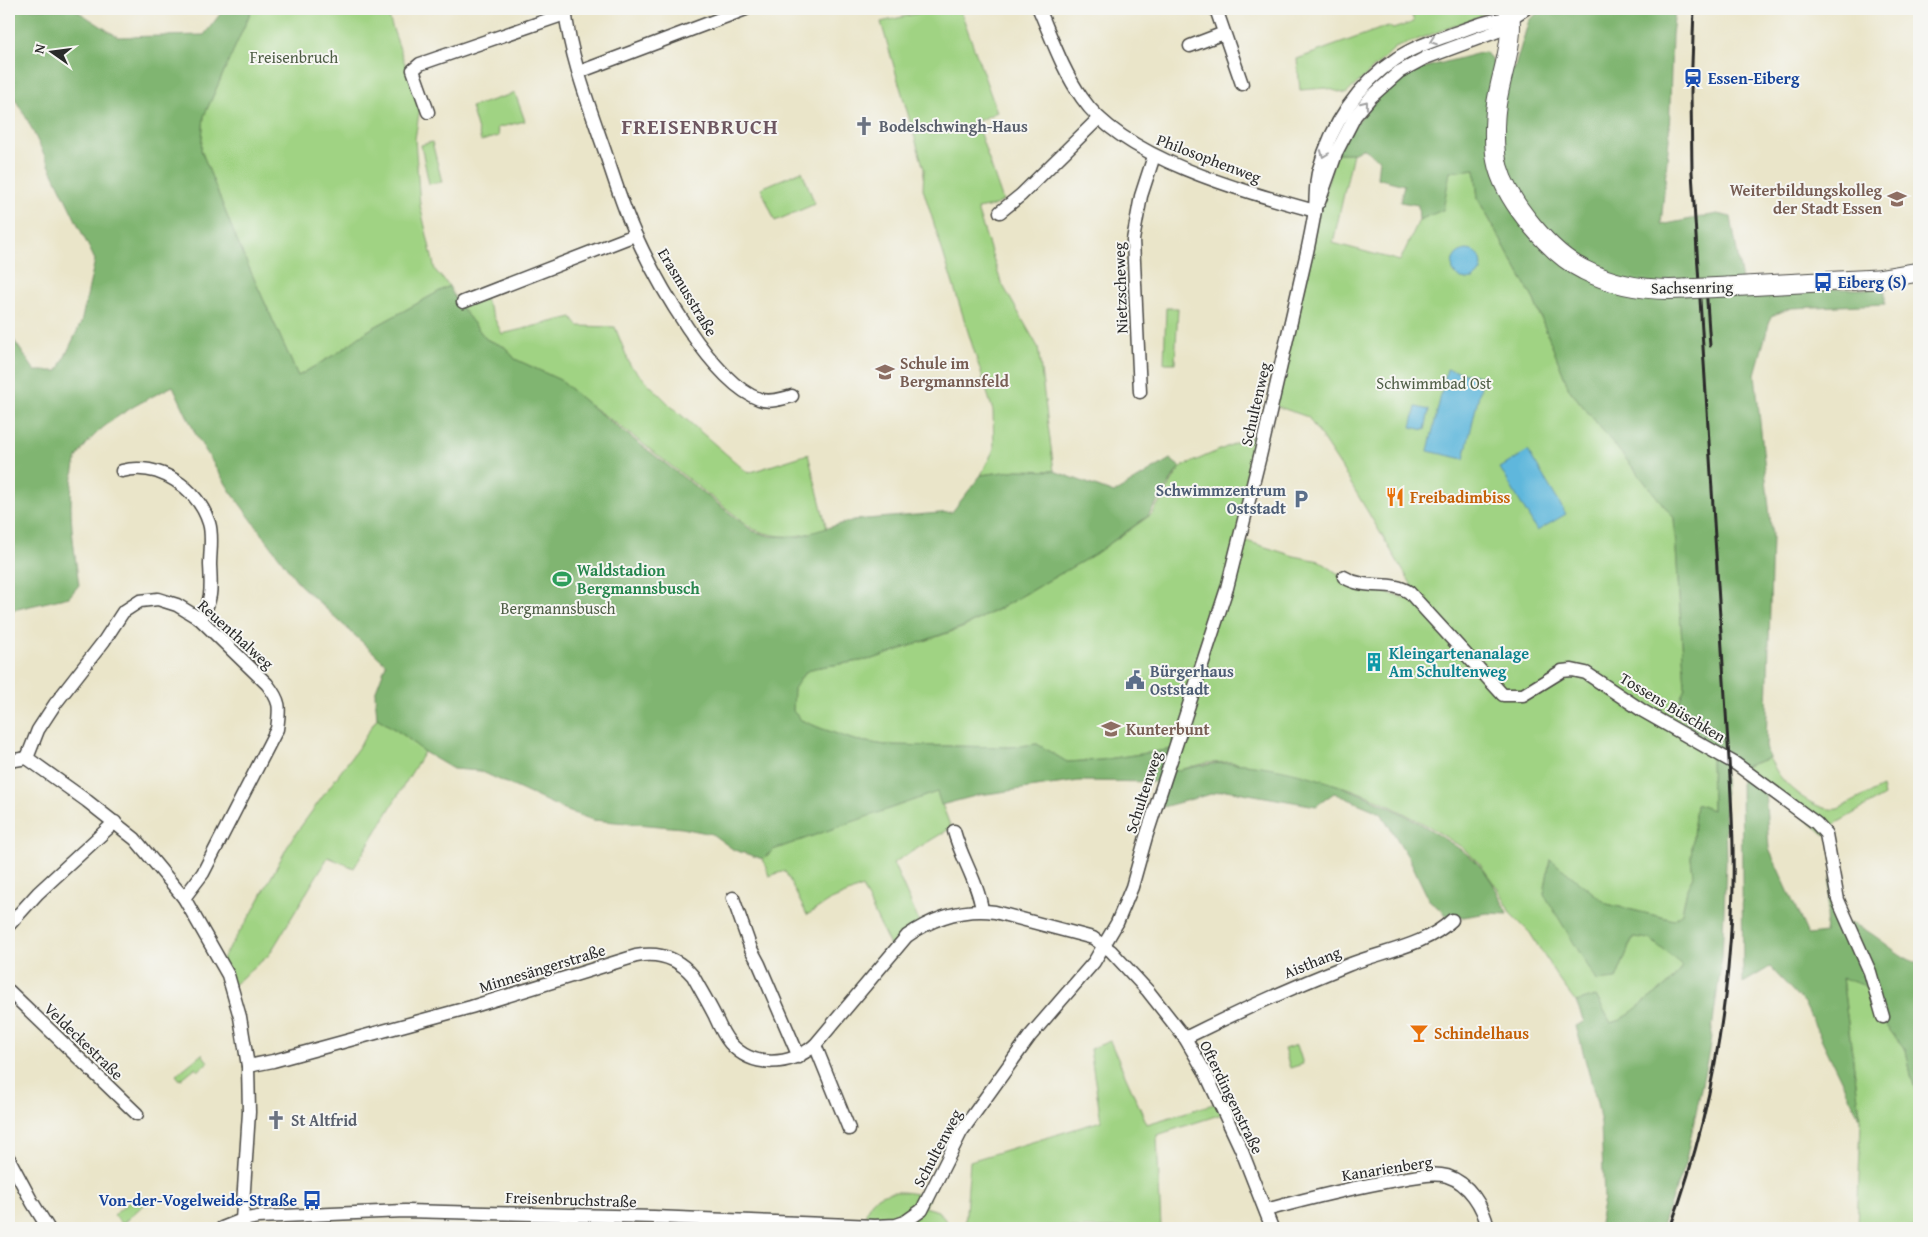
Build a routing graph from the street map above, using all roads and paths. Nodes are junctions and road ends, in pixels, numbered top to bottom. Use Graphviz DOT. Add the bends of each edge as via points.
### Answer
graph roads {
  1 [pos="746,9"];
  2 [pos="1039,9"];
  3 [pos="1216,9"];
  4 [pos="565,11"];
  5 [pos="1515,12"];
  6 [pos="1224,33"];
  7 [pos="1190,46"];
  8 [pos="579,72"];
  9 [pos="1242,84"];
  10 [pos="428,112"];
  11 [pos="1099,118"];
  12 [pos="1154,156"];
  13 [pos="1315,211"];
  14 [pos="1000,212"];
  15 [pos="635,235"];
  16 [pos="1919,272"];
  17 [pos="462,302"];
  18 [pos="1140,392"];
  19 [pos="792,396"];
  20 [pos="122,471"];
  21 [pos="1344,577"];
  22 [pos="200,619"];
  23 [pos="27,758"];
  24 [pos="9,761"];
  25 [pos="115,822"];
  26 [pos="954,831"];
  27 [pos="184,898"];
  28 [pos="733,898"];
  29 [pos="982,910"];
  30 [pos="1452,920"];
  31 [pos="9,926"];
  32 [pos="1105,945"];
  33 [pos="9,991"];
  34 [pos="1883,1017"];
  35 [pos="1186,1038"];
  36 [pos="816,1045"];
  37 [pos="799,1057"];
  38 [pos="248,1066"];
  39 [pos="137,1114"];
  40 [pos="849,1129"];
  41 [pos="9,1158"];
  42 [pos="1266,1210"];
  43 [pos="918,1213"];
  44 [pos="242,1220"];
  45 [pos="637,1223"];
  46 [pos="48,1228"];
  47 [pos="222,1228"];
  48 [pos="1272,1228"];
  49 [pos="1488,1228"];
  1 -- 8 [label="street"];
  2 -- 11 [label="street, Philosophenweg" via="1064,66 1082,98"];
  3 -- 6 [label="street"];
  4 -- 8 [label="street, Erasmusstraße"];
  4 -- 10 [label="street, Erasmusstraße" via="420,64 413,70"];
  5 -- 13 [label="street, Schultenweg" via="1498,31 1425,58 1400,72 1371,96 1355,116 1336,151"];
  5 -- 16 [label="street, Sachsenring, bridge" via="1495,118 1498,166 1505,184 1532,225 1555,250 1583,270 1625,285 1656,290 1877,280"];
  6 -- 7 [label="street"];
  6 -- 9 [label="street"];
  8 -- 15 [label="street, Erasmusstraße"];
  11 -- 12 [label="street, Philosophenweg"];
  11 -- 14 [label="street"];
  12 -- 13 [label="street, Philosophenweg" via="1241,189"];
  12 -- 18 [label="street, Nietzscheweg" via="1141,196 1133,240"];
  13 -- 32 [label="street, Schultenweg" via="1229,582 1132,887"];
  15 -- 17 [label="street"];
  15 -- 19 [label="street, Erasmusstraße" via="691,334 720,370 745,392 761,400"];
  20 -- 22 [label="street" via="135,468 172,478 191,491 202,505 210,524 211,592 208,608"];
  21 -- 34 [label="street, Tossens Büschken" via="1364,586 1397,587 1409,592 1503,696 1523,695 1562,671 1586,673 1643,711 1736,764 1816,823 1826,834 1838,900 1870,972"];
  22 -- 23 [label="street, Reuenthalweg" via="177,605 158,599 140,601 123,612 55,704 38,730"];
  22 -- 27 [label="street, Reuenthalweg" via="267,684 280,709 277,729 203,873"];
  23 -- 24 [label="street"];
  23 -- 25 [label="street"];
  25 -- 27 [label="street" via="135,839"];
  25 -- 31 [label="street" via="38,893"];
  26 -- 29 [label="street" via="977,888"];
  27 -- 38 [label="street" via="230,978"];
  28 -- 37 [label="street" via="751,949"];
  29 -- 32 [label="street, Minnesängerstraße" via="1083,935"];
  29 -- 36 [label="street, Minnesängerstraße" via="940,918 907,936"];
  30 -- 35 [label="street, Aisthang" via="1431,936 1290,988"];
  32 -- 35 [label="street, Ofterdingenstraße"];
  32 -- 43 [label="street, Schultenweg" via="1082,977 1030,1036 975,1110"];
  33 -- 39 [label="street, Veldeckestraße"];
  35 -- 42 [label="street, Ofterdingenstraße" via="1222,1107"];
  36 -- 37 [label="street, Minnesängerstraße"];
  36 -- 40 [label="street"];
  37 -- 38 [label="street, Minnesängerstraße" via="768,1062 746,1056 725,1036 687,969 671,959 652,954 636,956 457,1012"];
  38 -- 44 [label="street" via="249,1112"];
  41 -- 46 [label="street"];
  42 -- 48 [label="street, Ofterdingenstraße"];
  42 -- 49 [label="street, Kanarienberg" via="1375,1184 1437,1174 1466,1185"];
  43 -- 45 [label="street, Freisenbruchstraße" via="896,1225 875,1226"];
  44 -- 45 [label="street, Freisenbruchstraße" via="284,1215 405,1211"];
  44 -- 47 [label="street, Freisenbruchstraße"];
}
